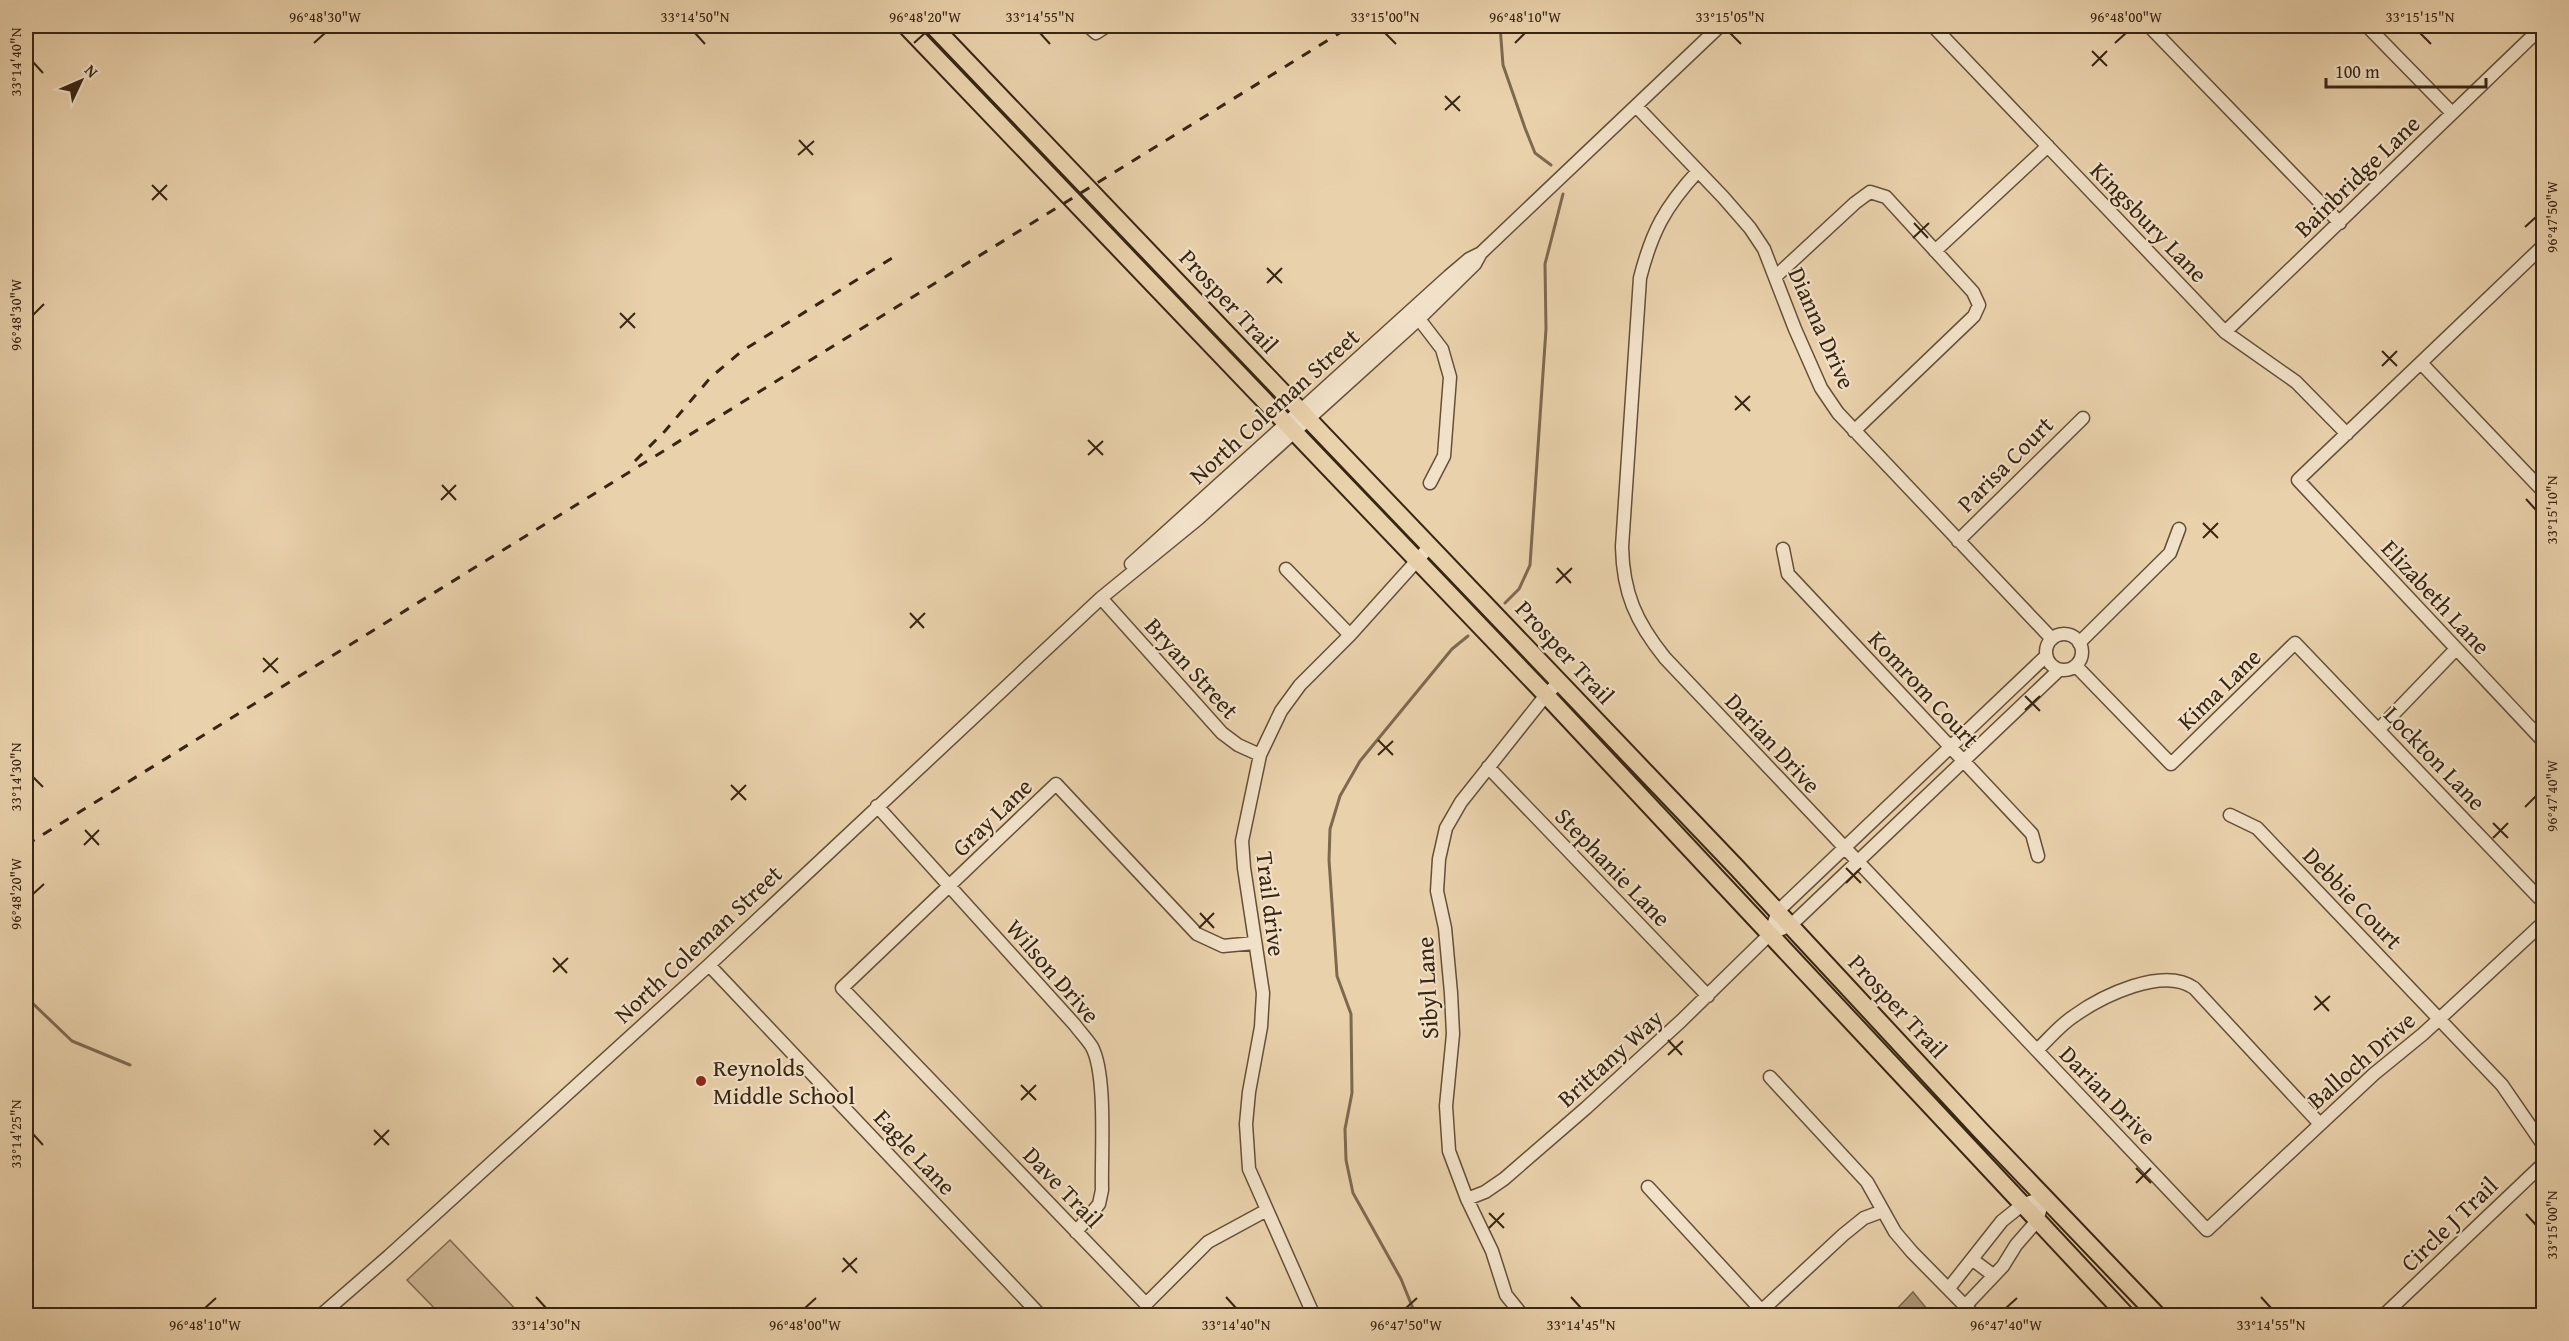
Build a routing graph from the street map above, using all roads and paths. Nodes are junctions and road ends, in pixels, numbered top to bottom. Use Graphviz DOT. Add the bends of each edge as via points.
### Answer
graph roads {
  1 [pos="906,26"];
  2 [pos="933,26"];
  3 [pos="1107,26"];
  4 [pos="1720,26"];
  5 [pos="1933,26"];
  6 [pos="2150,26"];
  7 [pos="2367,26"];
  8 [pos="2543,26"];
  9 [pos="1092,29"];
  10 [pos="1636,106"];
  11 [pos="2452,113"];
  12 [pos="2048,146"];
  13 [pos="1698,171"];
  14 [pos="2340,223"];
  15 [pos="2544,245"];
  16 [pos="1935,251"];
  17 [pos="1481,253"];
  18 [pos="1775,277"];
  19 [pos="1419,319"];
  20 [pos="2225,332"];
  21 [pos="2421,363"];
  22 [pos="2082,418"];
  23 [pos="1298,422"];
  24 [pos="1854,431"];
  25 [pos="2346,434"];
  26 [pos="1430,483"];
  27 [pos="2544,492"];
  28 [pos="2179,529"];
  29 [pos="1958,541"];
  30 [pos="1430,546"];
  31 [pos="1783,549"];
  32 [pos="1416,559"];
  33 [pos="1286,569"];
  34 [pos="1101,598"];
  35 [pos="1350,635"];
  36 [pos="2052,639"];
  37 [pos="2079,643"];
  38 [pos="2295,643"];
  39 [pos="2456,649"];
  40 [pos="2046,656"];
  41 [pos="2076,666"];
  42 [pos="2059,670"];
  43 [pos="1559,682"];
  44 [pos="1546,695"];
  45 [pos="2379,729"];
  46 [pos="2544,742"];
  47 [pos="1952,748"];
  48 [pos="1260,755"];
  49 [pos="1963,761"];
  50 [pos="1488,767"];
  51 [pos="877,806"];
  52 [pos="2230,815"];
  53 [pos="1844,849"];
  54 [pos="2038,856"];
  55 [pos="1857,862"];
  56 [pos="949,886"];
  57 [pos="2544,903"];
  58 [pos="1778,912"];
  59 [pos="2544,922"];
  60 [pos="1791,925"];
  61 [pos="1770,934"];
  62 [pos="1254,943"];
  63 [pos="709,965"];
  64 [pos="842,988"];
  65 [pos="1708,996"];
  66 [pos="2439,1019"];
  67 [pos="2037,1050"];
  68 [pos="1770,1077"];
  69 [pos="2320,1124"];
  70 [pos="2544,1146"];
  71 [pos="2544,1163"];
  72 [pos="1648,1187"];
  73 [pos="2044,1197"];
  74 [pos="1467,1199"];
  75 [pos="2022,1204"];
  76 [pos="1267,1210"];
  77 [pos="1883,1212"];
  78 [pos="2037,1221"];
  79 [pos="2207,1230"];
  80 [pos="1076,1232"];
  81 [pos="1973,1260"];
  82 [pos="1993,1275"];
  83 [pos="1949,1288"];
  84 [pos="1966,1305"];
  85 [pos="328,1313"];
  86 [pos="1759,1313"];
  87 [pos="1041,1316"];
  88 [pos="1314,1316"];
  89 [pos="1523,1316"];
  90 [pos="1975,1316"];
  91 [pos="2127,1316"];
  92 [pos="2158,1316"];
  93 [pos="2383,1316"];
  1 -- 23 [label="main road, Prosper Trail"];
  2 -- 23 [label="main road, Prosper Trail"];
  3 -- 9 [label="street"];
  4 -- 10 [label="street, North Coleman Street"];
  5 -- 12 [label="street, Kingsbury Lane"];
  6 -- 14 [label="street"];
  7 -- 11 [label="street"];
  8 -- 11 [label="street, Bainbridge Lane"];
  10 -- 13 [label="street, Dianna Drive"];
  10 -- 17 [label="street, North Coleman Street"];
  11 -- 14 [label="street, Bainbridge Lane"];
  12 -- 16 [label="street"];
  12 -- 20 [label="street, Kingsbury Lane"];
  13 -- 18 [label="street, Dianna Drive" via="1750,228"];
  13 -- 53 [label="street, Darian Drive" via="1662,217 1640,278 1622,547 1626,589 1640,623 1665,658"];
  14 -- 20 [label="street, Bainbridge Lane"];
  15 -- 21 [label="street"];
  16 -- 18 [label="street" via="1886,197 1870,192"];
  16 -- 24 [label="street" via="1973,292 1979,306 1974,316"];
  17 -- 19 [label="street, North Coleman Street"];
  17 -- 23 [label="street, North Coleman Street" via="1449,276"];
  18 -- 24 [label="street, Dianna Drive" via="1821,388"];
  19 -- 23 [label="street, North Coleman Street"];
  19 -- 26 [label="street" via="1442,349 1450,377 1444,456"];
  20 -- 25 [label="street, Kingsbury Lane" via="2296,382"];
  21 -- 25 [label="street"];
  21 -- 27 [label="street"];
  22 -- 29 [label="street, Parisa Court"];
  23 -- 30 [label="main road, Prosper Trail"];
  23 -- 32 [label="main road, Prosper Trail"];
  23 -- 34 [label="street, North Coleman Street" via="1199,518"];
  24 -- 29 [label="street, Dianna Drive"];
  25 -- 39 [label="street, Elizabeth Lane" via="2298,480"];
  28 -- 37 [label="street" via="2170,553"];
  29 -- 36 [label="street, Dianna Drive"];
  30 -- 32 [label="street, Trail drive"];
  30 -- 43 [label="main road, Prosper Trail"];
  31 -- 47 [label="street, Komrom Court" via="1788,574"];
  32 -- 35 [label="street, Trail drive"];
  32 -- 44 [label="main road, Prosper Trail"];
  33 -- 35 [label="street"];
  34 -- 48 [label="street, Bryan Street" via="1222,733"];
  34 -- 51 [label="street, North Coleman Street"];
  35 -- 48 [label="street, Trail drive" via="1300,685 1281,711"];
  36 -- 37 [label="street" via="2070,635"];
  36 -- 40 [label="street"];
  37 -- 41 [label="street" via="2082,655"];
  38 -- 41 [label="street, Kima Lane" via="2171,764"];
  38 -- 45 [label="street, Lockton Lane"];
  39 -- 45 [label="street"];
  39 -- 46 [label="street, Elizabeth Lane"];
  40 -- 42 [label="street"];
  40 -- 47 [label="street, Brittany Way"];
  41 -- 42 [label="street"];
  42 -- 49 [label="street, Brittany Way"];
  43 -- 44 [label="street, Sibyl Lane"];
  43 -- 58 [label="main road, Prosper Trail"];
  44 -- 50 [label="street, Sibyl Lane"];
  44 -- 61 [label="main road, Prosper Trail"];
  45 -- 57 [label="street, Lockton Lane"];
  47 -- 49 [label="street, Komrom Court"];
  47 -- 53 [label="street, Brittany Way"];
  48 -- 62 [label="street, Trail drive" via="1242,841"];
  49 -- 54 [label="street, Komrom Court" via="2032,834"];
  49 -- 55 [label="street, Brittany Way"];
  50 -- 65 [label="street, Stephanie Lane"];
  50 -- 74 [label="street, Sibyl Lane" via="1446,828 1437,891 1445,927 1453,1034 1446,1129 1449,1151"];
  51 -- 56 [label="street, Wilson Drive"];
  51 -- 63 [label="street, North Coleman Street"];
  52 -- 66 [label="street, Debbie Court" via="2257,828"];
  53 -- 55 [label="street, Darian Drive"];
  53 -- 58 [label="street, Brittany Way"];
  55 -- 60 [label="street, Brittany Way"];
  55 -- 67 [label="street, Darian Drive"];
  56 -- 62 [label="street, Gray Lane" via="1056,784 1197,934 1223,946"];
  56 -- 64 [label="street, Gray Lane"];
  56 -- 80 [label="street, Wilson Drive" via="1092,1048 1101,1086 1102,1190 1099,1204"];
  58 -- 60 [label="main road, Prosper Trail"];
  58 -- 61 [label="street, Brittany Way"];
  59 -- 66 [label="street, Balloch Drive"];
  60 -- 61 [label="street, Brittany Way"];
  60 -- 73 [label="main road, Prosper Trail"];
  61 -- 65 [label="street, Brittany Way"];
  61 -- 75 [label="main road, Prosper Trail"];
  62 -- 76 [label="street, Trail drive" via="1263,993 1246,1124 1249,1168"];
  63 -- 85 [label="street, North Coleman Street"];
  63 -- 87 [label="street, Eagle Lane"];
  64 -- 80 [label="street, Dave Trail"];
  65 -- 74 [label="street, Brittany Way" via="1504,1179"];
  66 -- 69 [label="street, Balloch Drive"];
  66 -- 70 [label="street, Debbie Court" via="2513,1098"];
  67 -- 69 [label="street" via="2073,1016 2105,998 2140,984 2184,981"];
  67 -- 79 [label="street, Darian Drive"];
  68 -- 77 [label="street" via="1868,1182"];
  69 -- 79 [label="street, Balloch Drive"];
  71 -- 93 [label="street, Circle J Trail"];
  72 -- 86 [label="street"];
  73 -- 75 [label="street"];
  73 -- 78 [label="street"];
  73 -- 92 [label="main road, Prosper Trail"];
  74 -- 89 [label="street, Sibyl Lane" via="1492,1251 1506,1295"];
  75 -- 78 [label="main road, Prosper Trail"];
  75 -- 81 [label="street" via="2002,1221"];
  76 -- 80 [label="street, Dave Trail" via="1208,1242 1146,1304"];
  76 -- 88 [label="street, Trail drive"];
  77 -- 83 [label="street" via="1901,1238"];
  77 -- 86 [label="street" via="1864,1218 1843,1235"];
  78 -- 82 [label="street"];
  78 -- 91 [label="main road, Prosper Trail"];
  81 -- 82 [label="street"];
  81 -- 83 [label="street"];
  82 -- 84 [label="street"];
  83 -- 84 [label="street"];
  84 -- 90 [label="street"];
}
